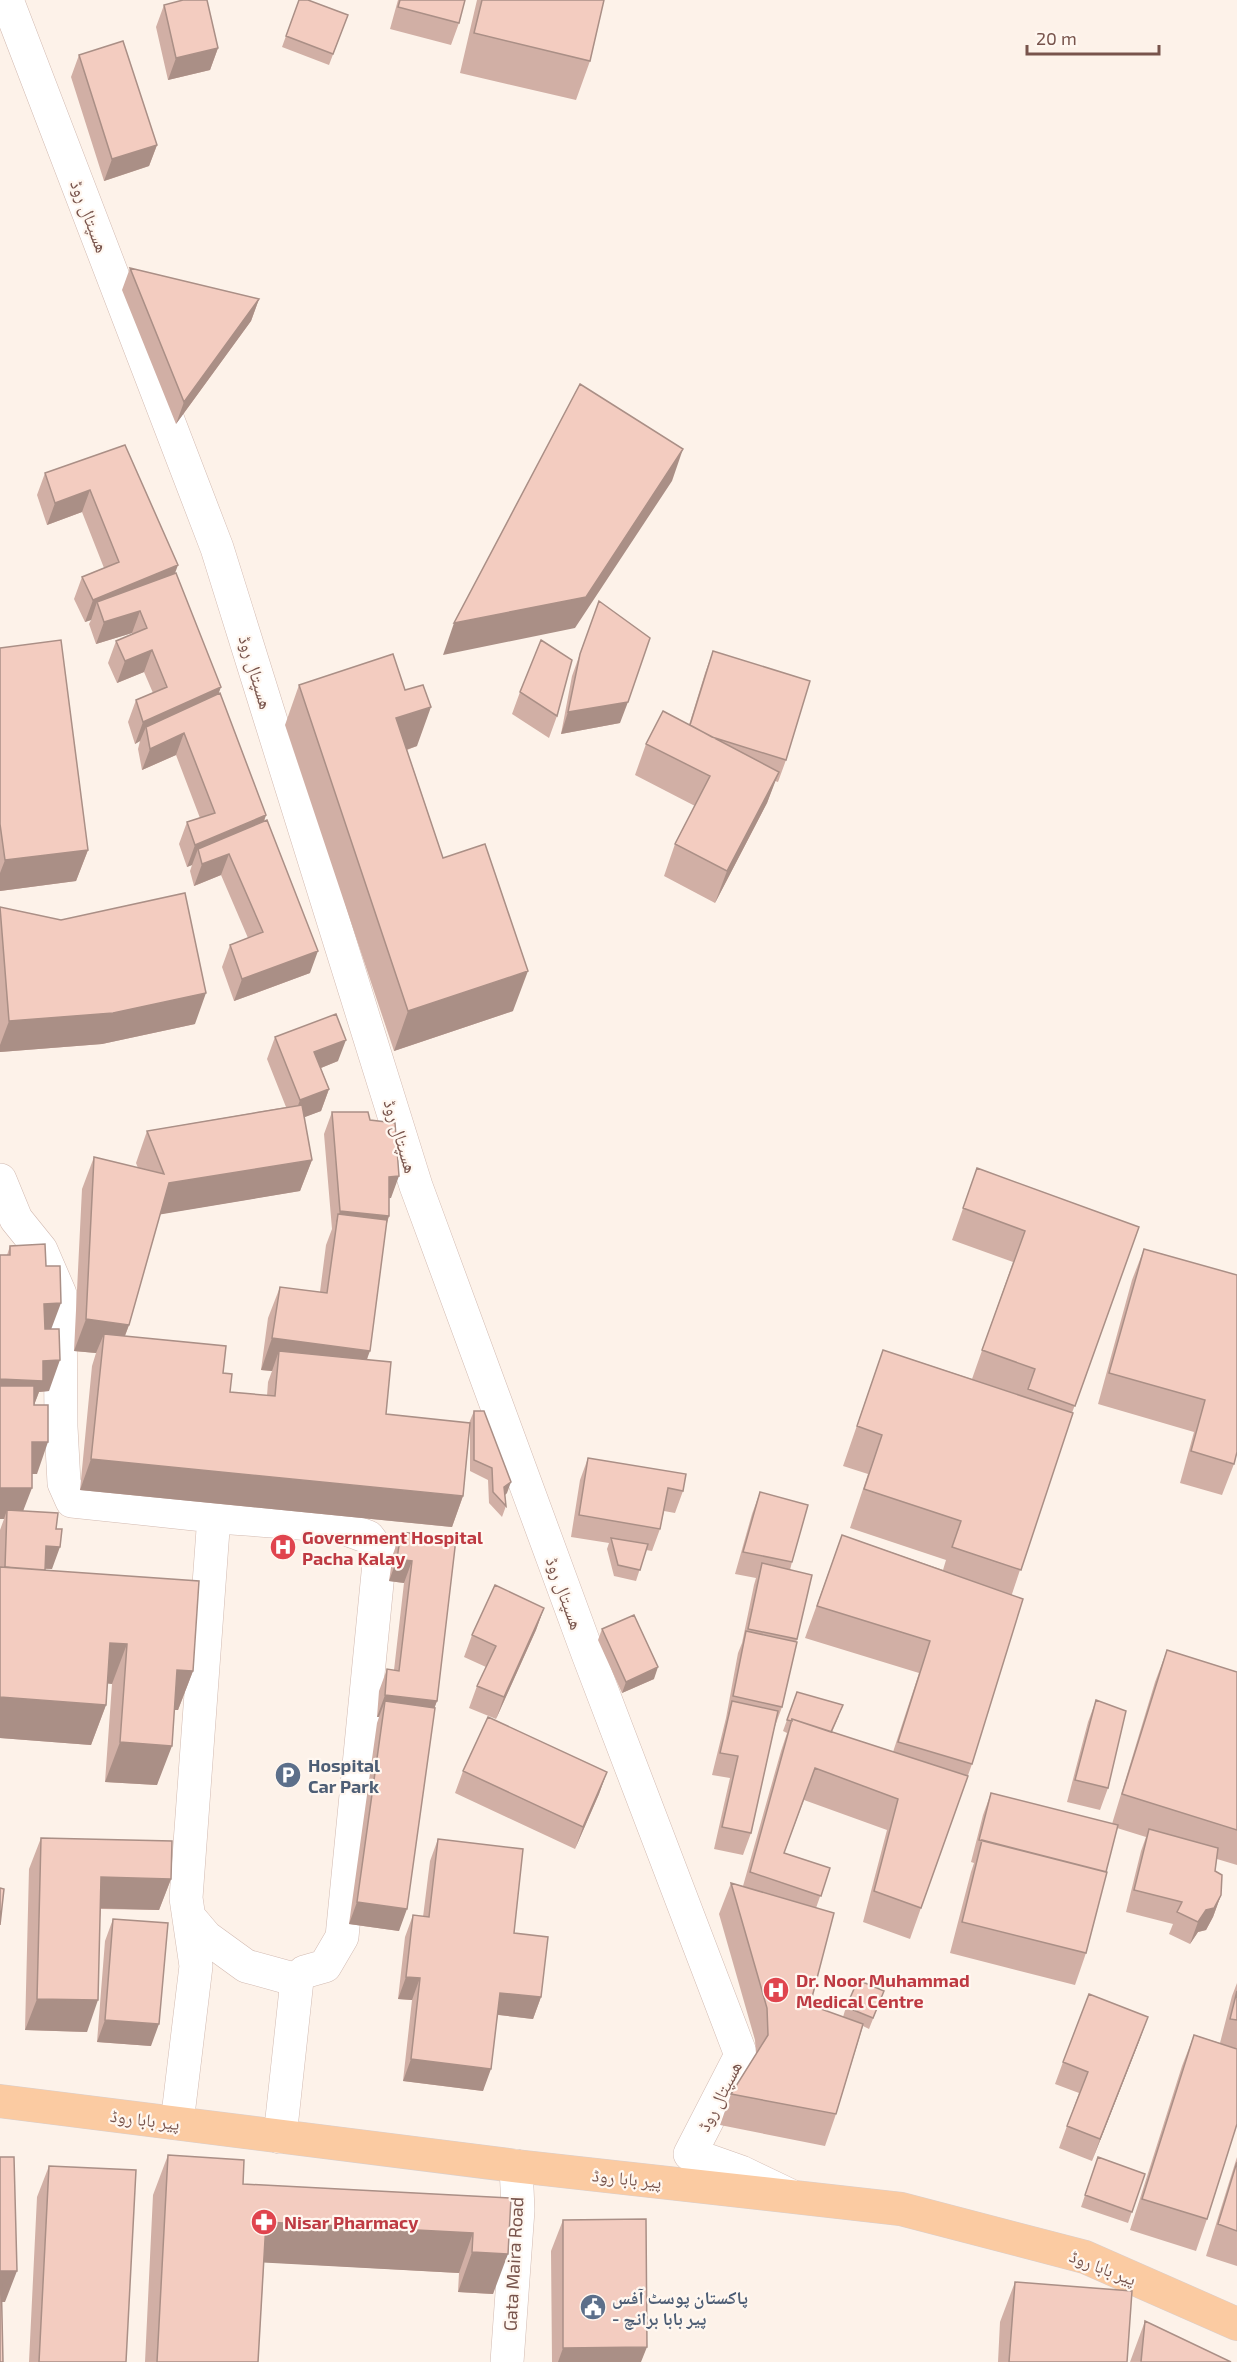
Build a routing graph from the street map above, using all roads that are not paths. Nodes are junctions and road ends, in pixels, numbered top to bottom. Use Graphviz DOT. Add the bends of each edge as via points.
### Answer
graph roads {
  1 [pos="7,0"];
  2 [pos="0,1180"];
  3 [pos="214,1516"];
  4 [pos="189,1917"];
  5 [pos="297,1980"];
  6 [pos="0,2101"];
  7 [pos="177,2123"];
  8 [pos="280,2137"];
  9 [pos="516,2166"];
  10 [pos="793,2197"];
  11 [pos="1237,2324"];
  12 [pos="507,2362"];
  1 -- 10 [label="street, ھسپتال روڈ" via="217,548 416,1186 741,2055 690,2154 741,2172"];
  2 -- 3 [label="street" via="16,1219 41,1250 60,1294 64,1483 72,1501"];
  3 -- 4 [label="street" via="186,1898"];
  3 -- 5 [label="street" via="338,1526 368,1537 380,1553 342,1937 325,1966 304,1972"];
  4 -- 5 [label="street" via="206,1937 246,1966"];
  4 -- 7 [label="street" via="196,1966"];
  5 -- 8 [label="street"];
  6 -- 7 [label="main road, پیر بابا روڈ"];
  7 -- 8 [label="main road, پیر بابا روڈ"];
  8 -- 9 [label="main road, پیر بابا روڈ"];
  9 -- 10 [label="main road, پیر بابا روڈ"];
  9 -- 12 [label="street, Gata Maira Road" via="518,2210"];
  10 -- 11 [label="main road, پیر بابا روڈ" via="901,2209 1085,2257"];
}
